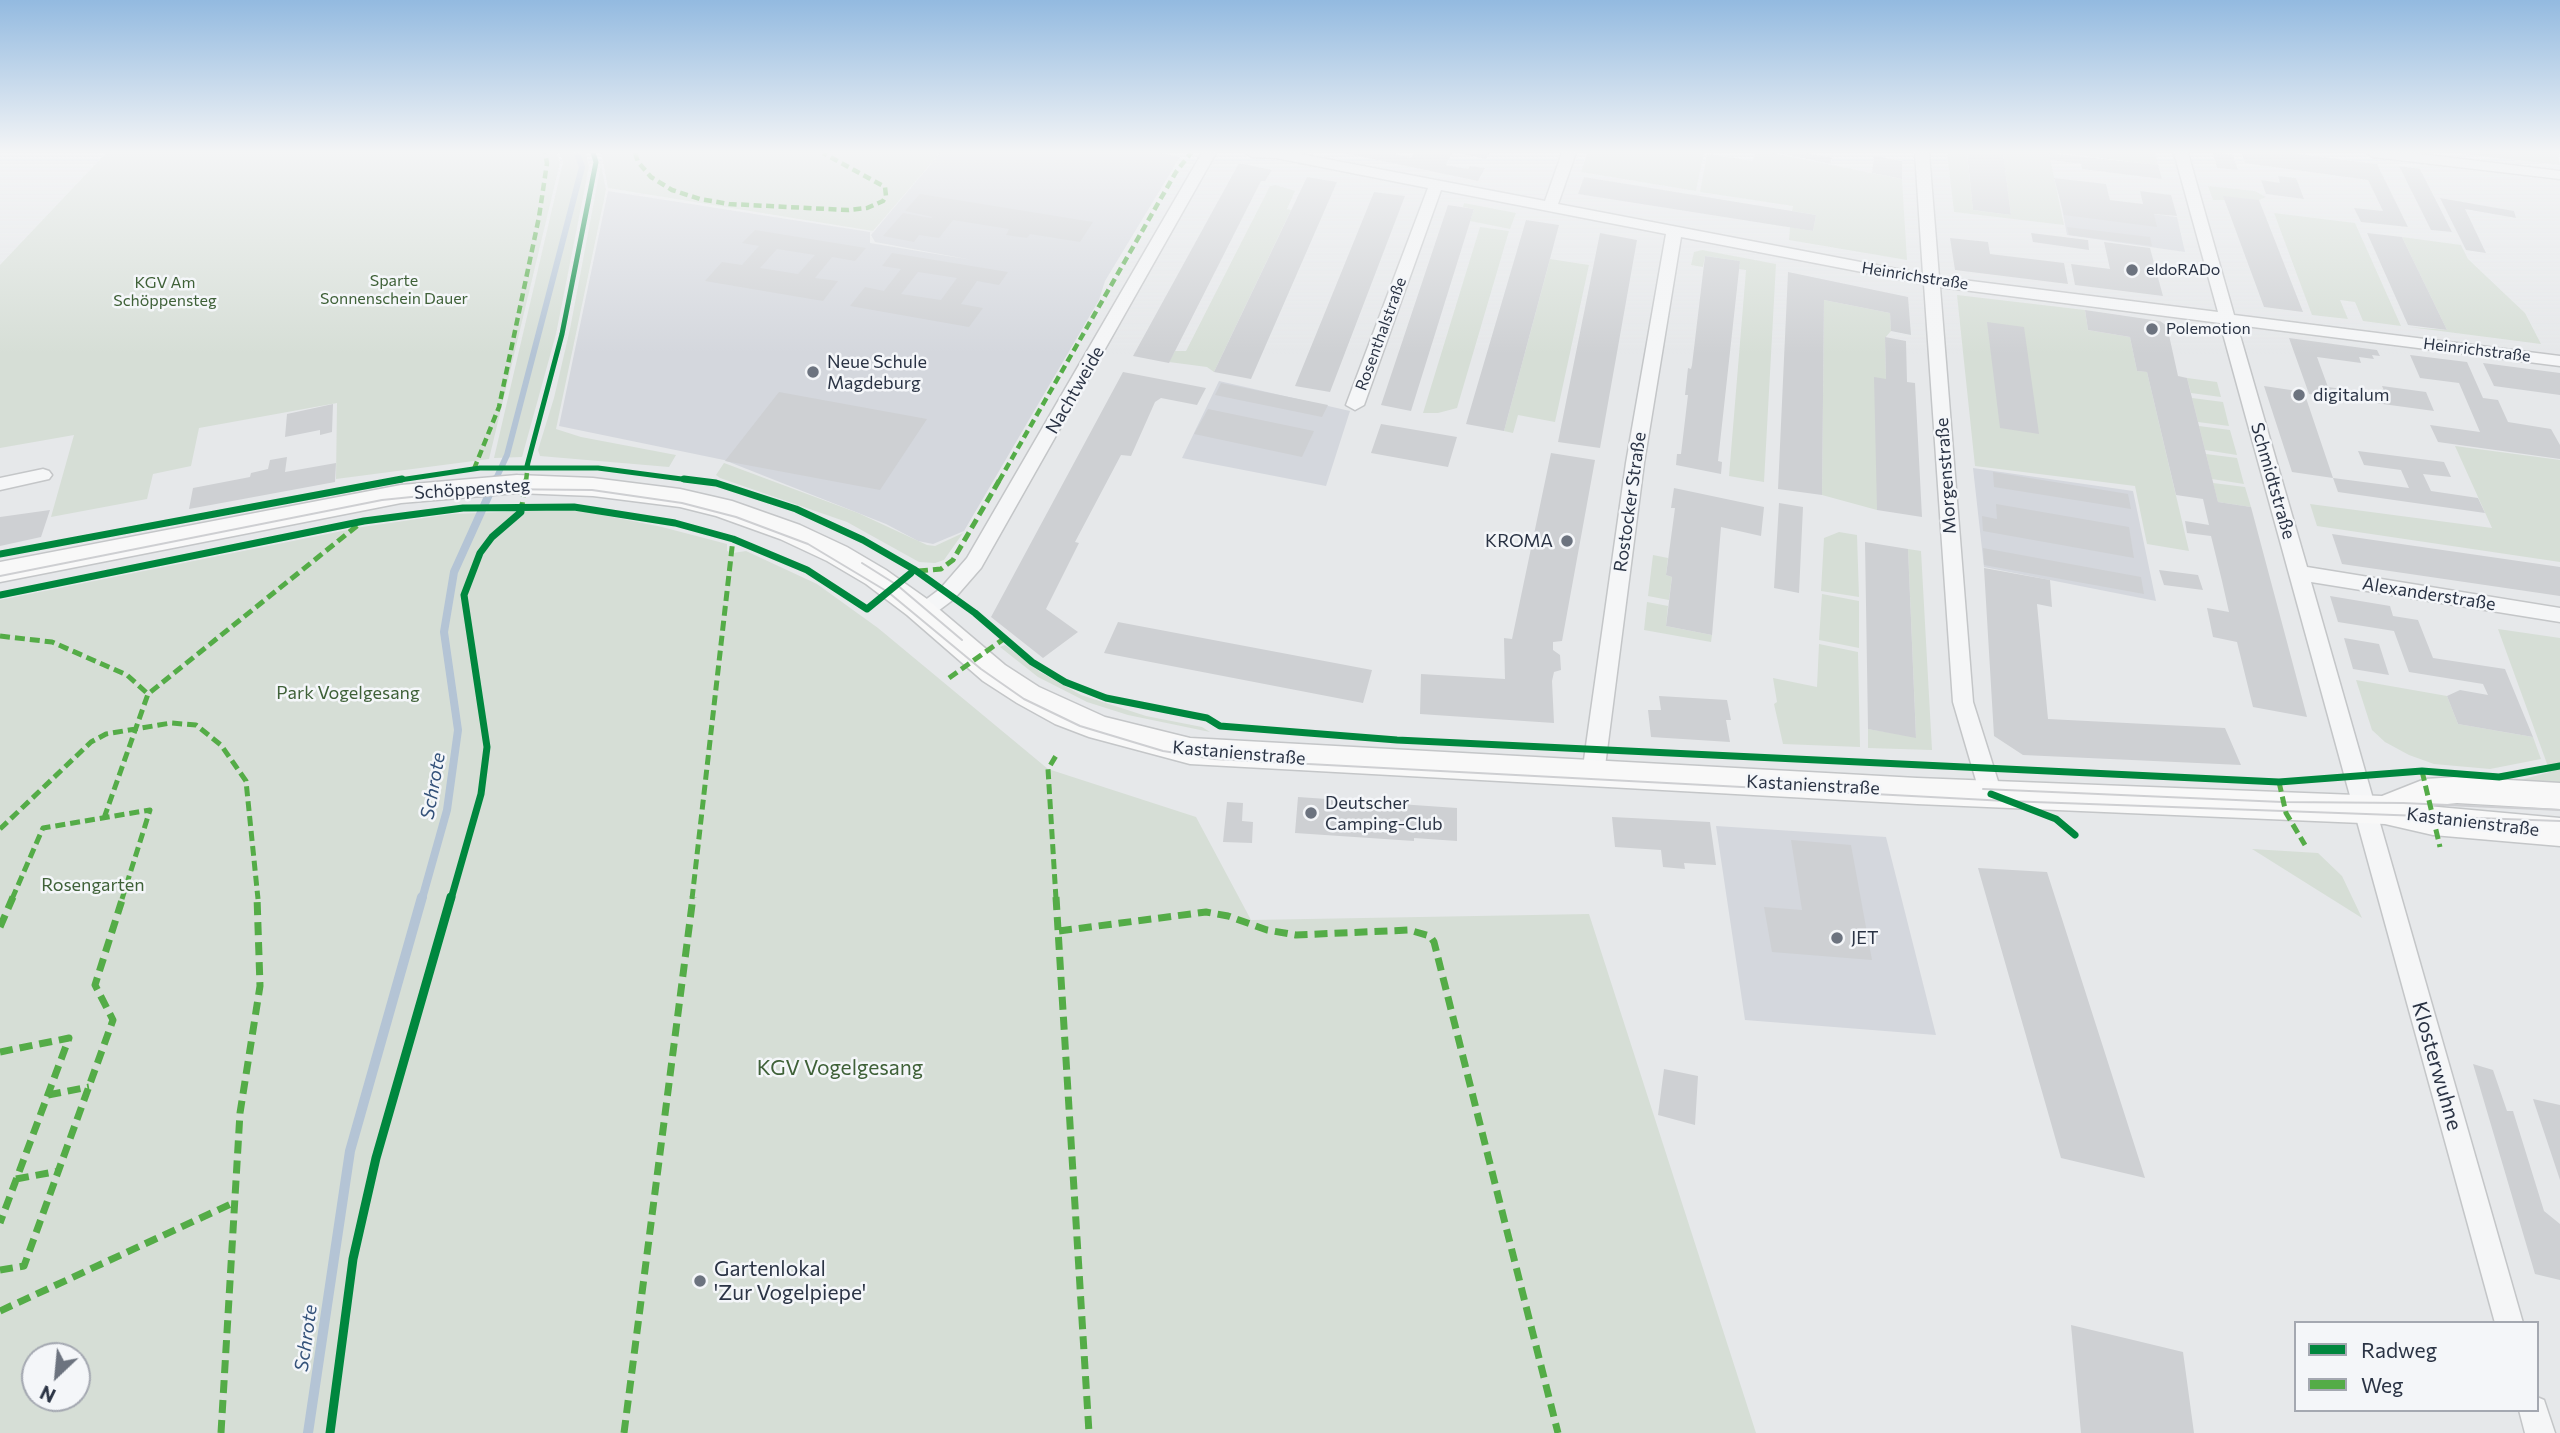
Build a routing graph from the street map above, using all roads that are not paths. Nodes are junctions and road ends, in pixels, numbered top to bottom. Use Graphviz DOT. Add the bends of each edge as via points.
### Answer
graph roads {
  1 [pos="1171,220"];
  2 [pos="1423,220"];
  3 [pos="1614,220"];
  4 [pos="1928,220"];
  5 [pos="2199,220"];
  6 [pos="1674,232"];
  7 [pos="1933,281"];
  8 [pos="2227,318"];
  9 [pos="2560,361"];
  10 [pos="1355,405"];
  11 [pos="43,475"];
  12 [pos="0,484"];
  13 [pos="0,572"];
  14 [pos="2299,573"];
  15 [pos="923,612"];
  16 [pos="2560,615"];
  17 [pos="1593,774"];
  18 [pos="1991,794"];
  19 [pos="2560,796"];
  20 [pos="2376,810"];
  21 [pos="2560,832"];
  22 [pos="2508,1321"];
  23 [pos="2535,1412"];
  24 [pos="2540,1433"];
  1 -- 15 [label="street, Nachtweide" via="974,563 947,594"];
  2 -- 10 [label="street, Rosenthalstraße"];
  3 -- 6 [label="street, Heinrichstraße"];
  4 -- 7 [label="street, Morgenstraße"];
  5 -- 8 [label="street, Schmidtstraße"];
  6 -- 7 [label="street, Heinrichstraße"];
  6 -- 17 [label="street, Rostocker Straße" via="1635,463"];
  7 -- 8 [label="street, Heinrichstraße"];
  7 -- 18 [label="street, Morgenstraße" via="1963,702"];
  8 -- 9 [label="street, Heinrichstraße"];
  8 -- 14 [label="street, Schmidtstraße"];
  11 -- 12 [label="street"];
  13 -- 15 [label="main road, Schöppensteg" via="348,503 517,484 636,491 737,513 837,554"];
  14 -- 16 [label="street, Alexanderstraße"];
  14 -- 20 [label="street, Schmidtstraße"];
  15 -- 17 [label="main road, Kastanienstraße" via="994,673 1028,695 1083,723 1142,741 1216,754"];
  17 -- 18 [label="main road, Kastanienstraße"];
  18 -- 20 [label="main road, Kastanienstraße"];
  19 -- 20 [label="main road, Kastanienstraße" via="2425,792"];
  20 -- 21 [label="main road, Kastanienstraße" via="2433,821"];
  20 -- 22 [label="street, Klosterwuhne"];
  23 -- 24 [label="street"];
}
